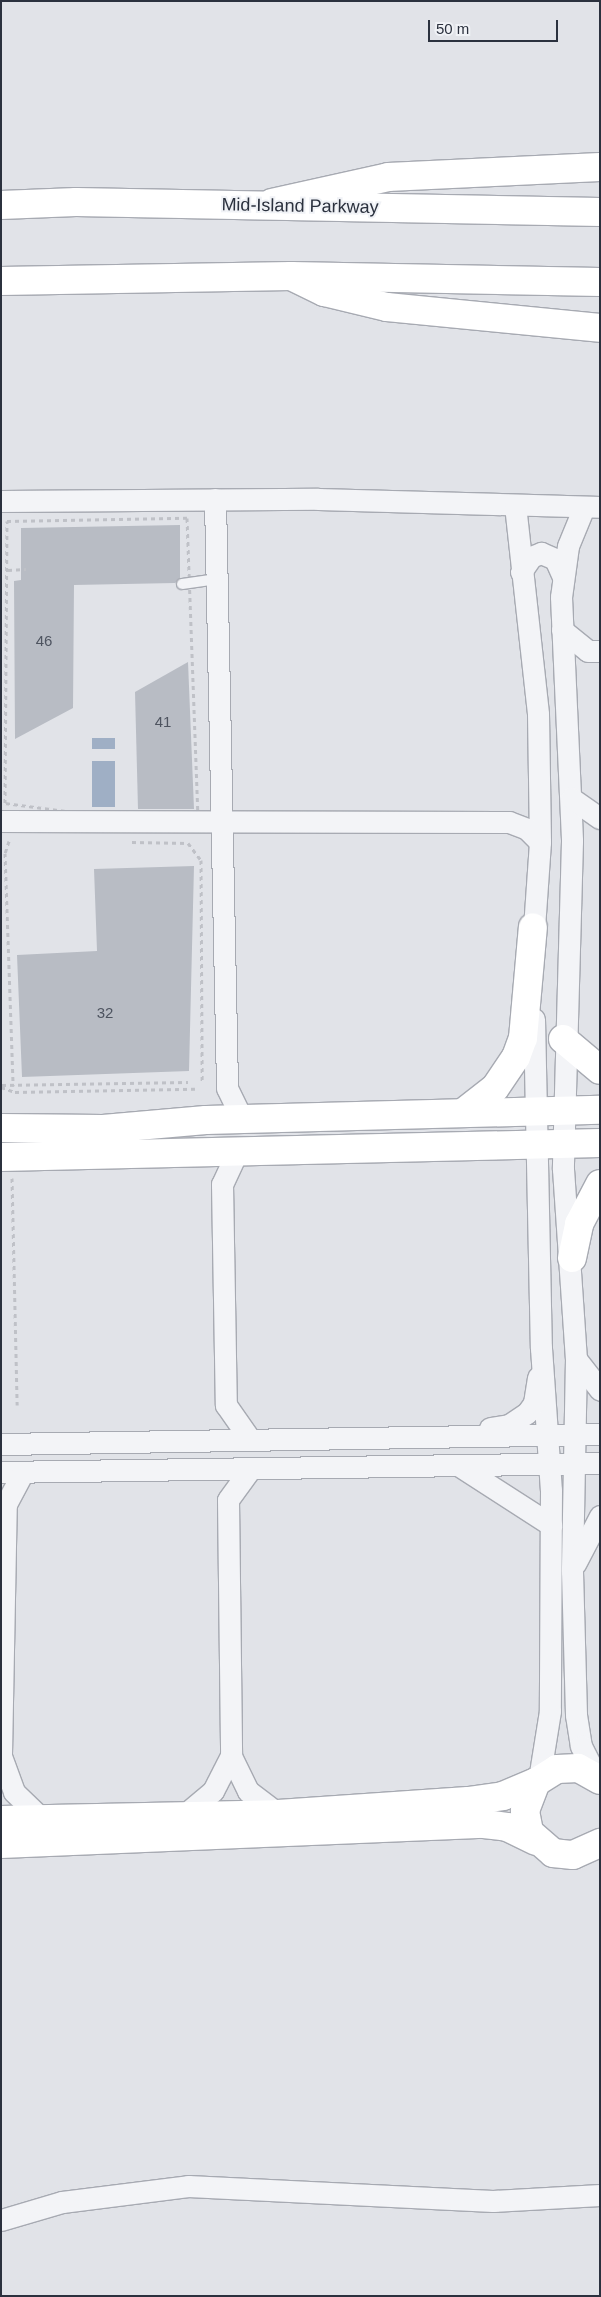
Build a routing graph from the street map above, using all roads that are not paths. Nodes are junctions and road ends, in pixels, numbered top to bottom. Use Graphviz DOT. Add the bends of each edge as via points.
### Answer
graph roads {
  1 [pos="600,167"];
  2 [pos="1,205"];
  3 [pos="266,205"];
  4 [pos="600,212"];
  5 [pos="291,276"];
  6 [pos="1,281"];
  7 [pos="600,282"];
  8 [pos="600,328"];
  9 [pos="215,499"];
  10 [pos="1,501"];
  11 [pos="515,505"];
  12 [pos="592,507"];
  13 [pos="521,572"];
  14 [pos="563,577"];
  15 [pos="216,579"];
  16 [pos="185,584"];
  17 [pos="562,630"];
  18 [pos="594,651"];
  19 [pos="564,674"];
  20 [pos="540,797"];
  21 [pos="571,798"];
  22 [pos="599,818"];
  23 [pos="1,821"];
  24 [pos="509,822"];
  25 [pos="219,825"];
  26 [pos="572,841"];
  27 [pos="540,842"];
  28 [pos="533,928"];
  29 [pos="563,1040"];
  30 [pos="600,1070"];
  31 [pos="227,1088"];
  32 [pos="600,1110"];
  33 [pos="563,1111"];
  34 [pos="464,1112"];
  35 [pos="536,1112"];
  36 [pos="206,1120"];
  37 [pos="242,1120"];
  38 [pos="1,1128"];
  39 [pos="103,1129"];
  40 [pos="600,1143"];
  41 [pos="534,1144"];
  42 [pos="563,1144"];
  43 [pos="1,1147"];
  44 [pos="238,1150"];
  45 [pos="200,1151"];
  46 [pos="6,1168"];
  47 [pos="222,1184"];
  48 [pos="600,1184"];
  49 [pos="572,1258"];
  50 [pos="541,1348"];
  51 [pos="576,1359"];
  52 [pos="600,1390"];
  53 [pos="226,1405"];
  54 [pos="575,1434"];
  55 [pos="600,1434"];
  56 [pos="550,1435"];
  57 [pos="204,1437"];
  58 [pos="248,1437"];
  59 [pos="440,1437"];
  60 [pos="6,1440"];
  61 [pos="574,1463"];
  62 [pos="600,1463"];
  63 [pos="550,1464"];
  64 [pos="458,1465"];
  65 [pos="251,1468"];
  66 [pos="202,1469"];
  67 [pos="1,1472"];
  68 [pos="23,1472"];
  69 [pos="228,1500"];
  70 [pos="4,1501"];
  71 [pos="600,1516"];
  72 [pos="551,1525"];
  73 [pos="572,1571"];
  74 [pos="1,1755"];
  75 [pos="231,1756"];
  76 [pos="598,1778"];
  77 [pos="537,1780"];
  78 [pos="278,1814"];
  79 [pos="182,1816"];
  80 [pos="42,1819"];
  81 [pos="1,1820"];
  82 [pos="536,1840"];
  83 [pos="600,1843"];
  84 [pos="1,1844"];
  85 [pos="600,2195"];
  86 [pos="1,2220"];
  1 -- 3 [label="main road" via="388,177 328,187"];
  2 -- 3 [label="main road, Mid-Island Parkway"];
  3 -- 4 [label="main road, Mid-Island Parkway"];
  5 -- 6 [label="main road"];
  5 -- 7 [label="main road"];
  5 -- 8 [label="main road" via="324,292 386,307"];
  9 -- 10 [label="street"];
  9 -- 11 [label="street"];
  9 -- 15 [label="street"];
  11 -- 12 [label="street"];
  11 -- 13 [label="street"];
  12 -- 14 [label="street" via="571,533"];
  13 -- 14 [label="street" via="531,557 546,554 554,559"];
  13 -- 20 [label="street" via="534,666"];
  14 -- 17 [label="street"];
  15 -- 16 [label="lane"];
  15 -- 25 [label="street"];
  17 -- 18 [label="street"];
  17 -- 19 [label="street"];
  18 -- 19 [label="street"];
  19 -- 21 [label="street"];
  20 -- 24 [label="street"];
  20 -- 27 [label="street"];
  21 -- 22 [label="street"];
  21 -- 26 [label="street"];
  22 -- 26 [label="street"];
  23 -- 25 [label="street"];
  24 -- 25 [label="street"];
  24 -- 27 [label="street" via="527,829"];
  25 -- 31 [label="street"];
  26 -- 29 [label="street"];
  27 -- 28 [label="street"];
  28 -- 34 [label="main road" via="523,1038 516,1057 495,1088"];
  28 -- 35 [label="street"];
  29 -- 30 [label="main road"];
  29 -- 33 [label="street"];
  31 -- 36 [label="street"];
  31 -- 37 [label="street"];
  32 -- 33 [label="main road"];
  33 -- 35 [label="main road"];
  33 -- 42 [label="street"];
  34 -- 35 [label="main road"];
  34 -- 37 [label="main road"];
  35 -- 41 [label="street"];
  36 -- 37 [label="main road"];
  36 -- 39 [label="main road"];
  38 -- 39 [label="main road"];
  39 -- 43 [label="main road" via="71,1137 16,1140"];
  40 -- 42 [label="main road"];
  41 -- 42 [label="main road"];
  41 -- 44 [label="main road"];
  41 -- 50 [label="street"];
  42 -- 49 [label="street"];
  44 -- 45 [label="main road"];
  44 -- 47 [label="street"];
  45 -- 46 [label="main road"];
  45 -- 47 [label="street"];
  47 -- 53 [label="street"];
  48 -- 49 [label="main road" via="579,1224"];
  49 -- 51 [label="street"];
  50 -- 56 [label="street"];
  50 -- 59 [label="street" via="537,1393 526,1413 509,1425"];
  51 -- 52 [label="street"];
  51 -- 54 [label="street"];
  53 -- 57 [label="street"];
  53 -- 58 [label="street"];
  54 -- 55 [label="street"];
  54 -- 56 [label="street"];
  54 -- 61 [label="street"];
  56 -- 59 [label="street"];
  56 -- 63 [label="street"];
  57 -- 58 [label="street"];
  57 -- 60 [label="street"];
  58 -- 59 [label="street"];
  61 -- 62 [label="street"];
  61 -- 63 [label="street"];
  61 -- 73 [label="street"];
  63 -- 64 [label="street"];
  63 -- 72 [label="street"];
  64 -- 65 [label="street"];
  64 -- 72 [label="street"];
  65 -- 66 [label="street"];
  65 -- 69 [label="street"];
  66 -- 68 [label="street"];
  66 -- 69 [label="street"];
  67 -- 68 [label="street"];
  68 -- 70 [label="street"];
  69 -- 75 [label="street"];
  70 -- 74 [label="street"];
  71 -- 73 [label="street"];
  72 -- 77 [label="street" via="550,1711"];
  73 -- 76 [label="street" via="578,1730"];
  74 -- 80 [label="street" via="14,1792"];
  75 -- 78 [label="street" via="248,1791"];
  75 -- 79 [label="street" via="213,1791"];
  76 -- 77 [label="main road" via="568,1767"];
  77 -- 78 [label="main road" via="486,1800"];
  77 -- 82 [label="main road" via="524,1811"];
  78 -- 79 [label="main road"];
  79 -- 80 [label="main road"];
  80 -- 81 [label="main road"];
  82 -- 83 [label="main road" via="563,1855 583,1853"];
  82 -- 84 [label="main road" via="507,1827 484,1824"];
  85 -- 86 [label="street" via="493,2201 196,2186 62,2202"];
}
